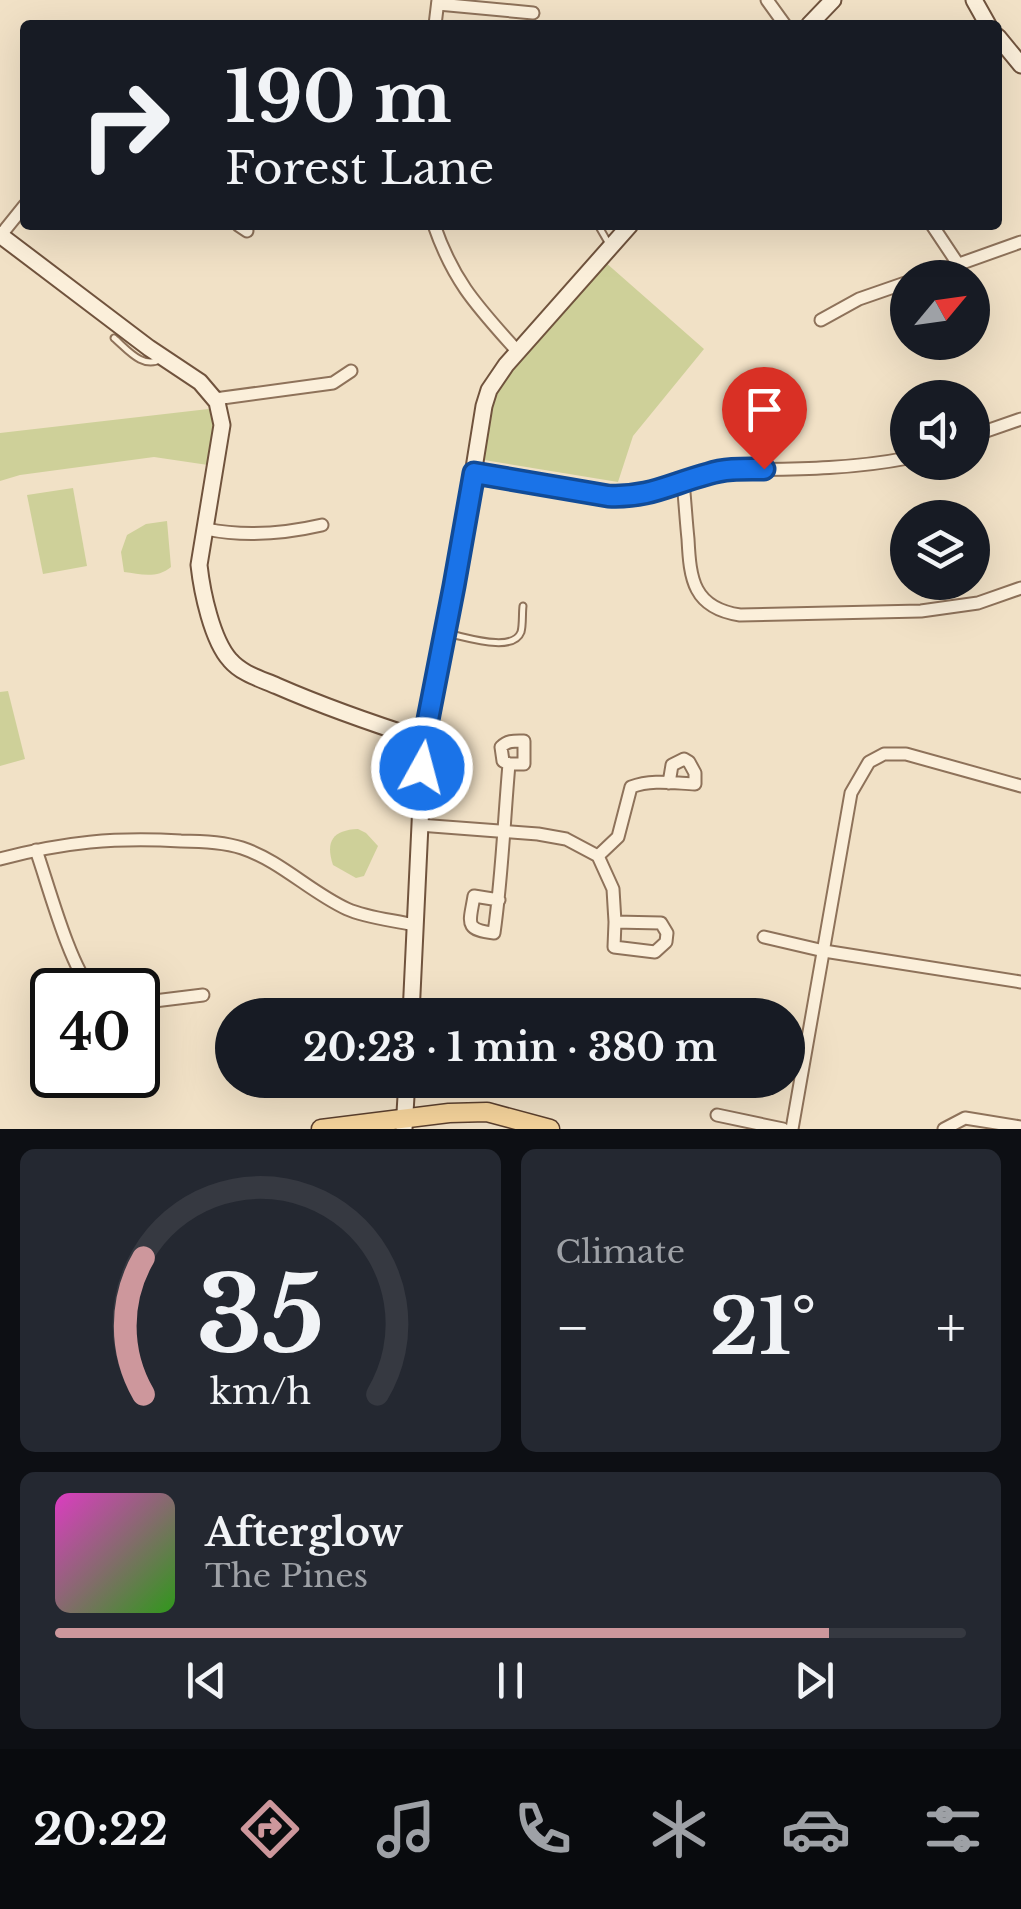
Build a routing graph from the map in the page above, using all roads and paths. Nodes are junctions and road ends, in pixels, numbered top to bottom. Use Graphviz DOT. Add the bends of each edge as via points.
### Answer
graph roads {
  1 [pos="832,0"];
  2 [pos="438,2"];
  3 [pos="533,14"];
  4 [pos="814,20"];
  5 [pos="1002,41"];
  6 [pos="1021,64"];
  7 [pos="20,211"];
  8 [pos="436,230"];
  9 [pos="601,230"];
  10 [pos="626,230"];
  11 [pos="935,230"];
  12 [pos="0,236"];
  13 [pos="1021,242"];
  14 [pos="611,247"];
  15 [pos="955,260"];
  16 [pos="969,260"];
  17 [pos="890,289"];
  18 [pos="821,320"];
  19 [pos="114,338"];
  20 [pos="518,352"];
  21 [pos="163,358"];
  22 [pos="351,371"];
  23 [pos="215,399"];
  24 [pos="1021,419"];
  25 [pos="990,430"];
  26 [pos="890,461"];
  27 [pos="474,473"];
  28 [pos="684,482"];
  29 [pos="322,525"];
  30 [pos="206,530"];
  31 [pos="1021,588"];
  32 [pos="523,606"];
  33 [pos="446,633"];
  34 [pos="424,740"];
  35 [pos="509,764"];
  36 [pos="668,783"];
  37 [pos="1021,786"];
  38 [pos="419,826"];
  39 [pos="503,833"];
  40 [pos="36,850"];
  41 [pos="598,856"];
  42 [pos="0,859"];
  43 [pos="498,900"];
  44 [pos="615,922"];
  45 [pos="414,925"];
  46 [pos="764,937"];
  47 [pos="824,950"];
  48 [pos="78,968"];
  49 [pos="1021,982"];
  50 [pos="203,995"];
  51 [pos="412,998"];
  52 [pos="160,1000"];
  53 [pos="406,1098"];
  54 [pos="717,1115"];
  55 [pos="405,1123"];
  56 [pos="1021,1127"];
  57 [pos="321,1129"];
  58 [pos="550,1129"];
  59 [pos="782,1129"];
  60 [pos="792,1129"];
  61 [pos="944,1129"];
  1 -- 4 [label="street"];
  2 -- 3 [label="street"];
  5 -- 6 [label="street"];
  7 -- 12 [label="street"];
  8 -- 20 [label="street" via="471,300"];
  9 -- 14 [label="lane"];
  10 -- 14 [label="street"];
  11 -- 15 [label="street"];
  12 -- 21 [label="street"];
  13 -- 16 [label="street"];
  14 -- 20 [label="street"];
  17 -- 18 [label="street"];
  19 -- 21 [label="lane" via="145,363"];
  20 -- 27 [label="street" via="484,406"];
  21 -- 23 [label="street"];
  22 -- 23 [label="street" via="332,383"];
  23 -- 30 [label="street" via="222,425"];
  24 -- 25 [label="street"];
  26 -- 28 [label="street" via="726,470"];
  27 -- 28 [label="street" via="629,497"];
  27 -- 33 [label="street"];
  28 -- 31 [label="street" via="690,575 700,595 727,613 921,611"];
  29 -- 30 [label="street" via="243,535"];
  30 -- 34 [label="street" via="200,581 221,647 236,666"];
  32 -- 33 [label="lane" via="517,638 502,644"];
  33 -- 34 [label="street"];
  34 -- 38 [label="street"];
  35 -- 39 [label="street"];
  36 -- 41 [label="street" via="632,787 618,837"];
  37 -- 47 [label="street" via="906,754 869,762 850,793"];
  38 -- 39 [label="street"];
  38 -- 45 [label="street"];
  39 -- 41 [label="street" via="566,839"];
  39 -- 43 [label="street"];
  40 -- 42 [label="street"];
  40 -- 45 [label="street" via="140,838 241,848 350,911"];
  40 -- 48 [label="street"];
  41 -- 44 [label="street" via="612,889"];
  44 -- 44 [label="street" via="661,923 666,942 655,952 614,947"];
  45 -- 51 [label="street"];
  46 -- 47 [label="street"];
  47 -- 49 [label="street"];
  47 -- 60 [label="street"];
  50 -- 52 [label="street"];
  53 -- 55 [label="street"];
  54 -- 59 [label="street"];
  55 -- 57 [label="main road"];
  55 -- 58 [label="main road" via="487,1112"];
  56 -- 61 [label="street" via="965,1118"];
}
